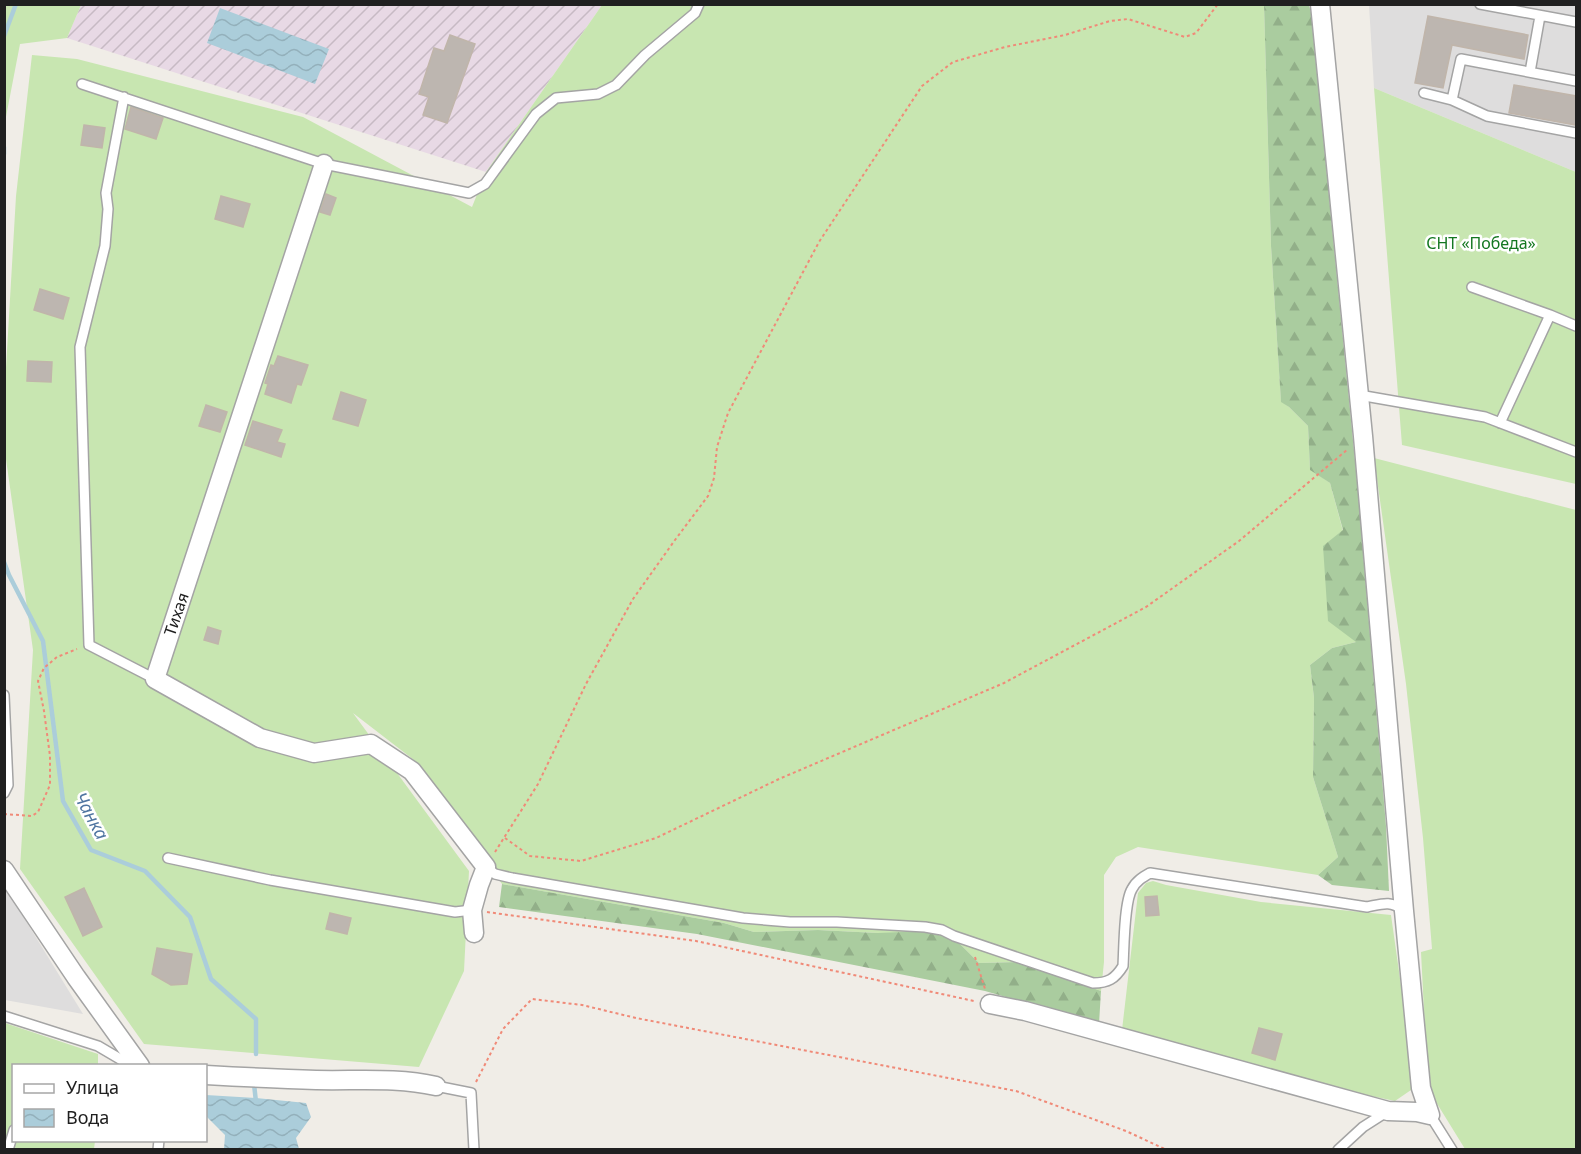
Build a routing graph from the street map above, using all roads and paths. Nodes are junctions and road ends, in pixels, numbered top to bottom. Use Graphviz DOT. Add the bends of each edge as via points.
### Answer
graph roads {
  1 [pos="699,4"];
  2 [pos="1218,4"];
  3 [pos="1320,4"];
  4 [pos="1480,4"];
  5 [pos="1540,16"];
  6 [pos="1576,22"];
  7 [pos="1530,72"];
  8 [pos="1576,81"];
  9 [pos="82,84"];
  10 [pos="1424,93"];
  11 [pos="124,97"];
  12 [pos="1452,100"];
  13 [pos="1576,133"];
  14 [pos="324,164"];
  15 [pos="1472,287"];
  16 [pos="1550,315"];
  17 [pos="1576,326"];
  18 [pos="1359,395"];
  19 [pos="1500,423"];
  20 [pos="1363,436"];
  21 [pos="1576,452"];
  22 [pos="89,645"];
  23 [pos="154,679"];
  24 [pos="4,695"];
  25 [pos="4,793"];
  26 [pos="4,814"];
  27 [pos="505,838"];
  28 [pos="168,858"];
  29 [pos="486,867"];
  30 [pos="4,870"];
  31 [pos="472,910"];
  32 [pos="1404,911"];
  33 [pos="474,933"];
  34 [pos="970,941"];
  35 [pos="990,1004"];
  36 [pos="4,1016"];
  37 [pos="130,1064"];
  38 [pos="139,1064"];
  39 [pos="207,1075"];
  40 [pos="436,1086"];
  41 [pos="471,1093"];
  42 [pos="1388,1111"];
  43 [pos="1430,1115"];
  44 [pos="474,1149"];
  45 [pos="1167,1149"];
  46 [pos="1338,1149"];
  47 [pos="1452,1149"];
  1 -- 14 [label="lane" via="695,13 616,85 598,94 556,98 536,114 485,184 470,193"];
  2 -- 27 [label="path" via="1196,33 1185,37 1128,19 1110,21 954,62 922,86 819,242 728,413 708,496 633,599 538,784"];
  3 -- 18 [label="street"];
  4 -- 5 [label="lane"];
  5 -- 6 [label="lane"];
  5 -- 7 [label="lane"];
  7 -- 8 [label="lane"];
  7 -- 12 [label="lane" via="1461,59"];
  9 -- 11 [label="lane"];
  10 -- 12 [label="lane"];
  11 -- 14 [label="lane"];
  11 -- 22 [label="lane" via="106,193 105,246 80,347"];
  12 -- 13 [label="lane" via="1488,116"];
  14 -- 23 [label="street, Тихая"];
  15 -- 16 [label="lane"];
  16 -- 17 [label="lane"];
  16 -- 19 [label="lane"];
  18 -- 19 [label="lane"];
  18 -- 20 [label="street"];
  19 -- 21 [label="lane"];
  20 -- 27 [label="path" via="1239,542 1146,607 1004,683 779,779 656,838 603,855 581,861 530,856"];
  20 -- 32 [label="street"];
  22 -- 23 [label="lane"];
  22 -- 26 [label="path" via="57,657 44,668 38,681 50,756 50,785 38,812 32,816"];
  23 -- 29 [label="street" via="260,738 314,753 371,744 412,771"];
  24 -- 25 [label="lane" via="8,785"];
  27 -- 29 [label="path"];
  28 -- 31 [label="lane" via="454,912"];
  29 -- 31 [label="street"];
  29 -- 34 [label="lane" via="512,878 743,918 925,927"];
  30 -- 38 [label="street"];
  31 -- 33 [label="street"];
  31 -- 35 [label="path" via="696,941"];
  32 -- 34 [label="lane" via="1396,904 1367,907 1150,873 1132,888 1128,900 1123,966 1118,975 1104,983 1093,983"];
  32 -- 43 [label="street" via="1421,1088"];
  34 -- 35 [label="path"];
  35 -- 42 [label="street"];
  36 -- 37 [label="lane" via="98,1046"];
  39 -- 40 [label="street" via="398,1080"];
  40 -- 41 [label="lane"];
  41 -- 44 [label="lane"];
  41 -- 45 [label="path" via="503,1029 532,999 582,1005 1016,1091"];
  42 -- 43 [label="street"];
  42 -- 46 [label="lane"];
  43 -- 47 [label="lane"];
}
